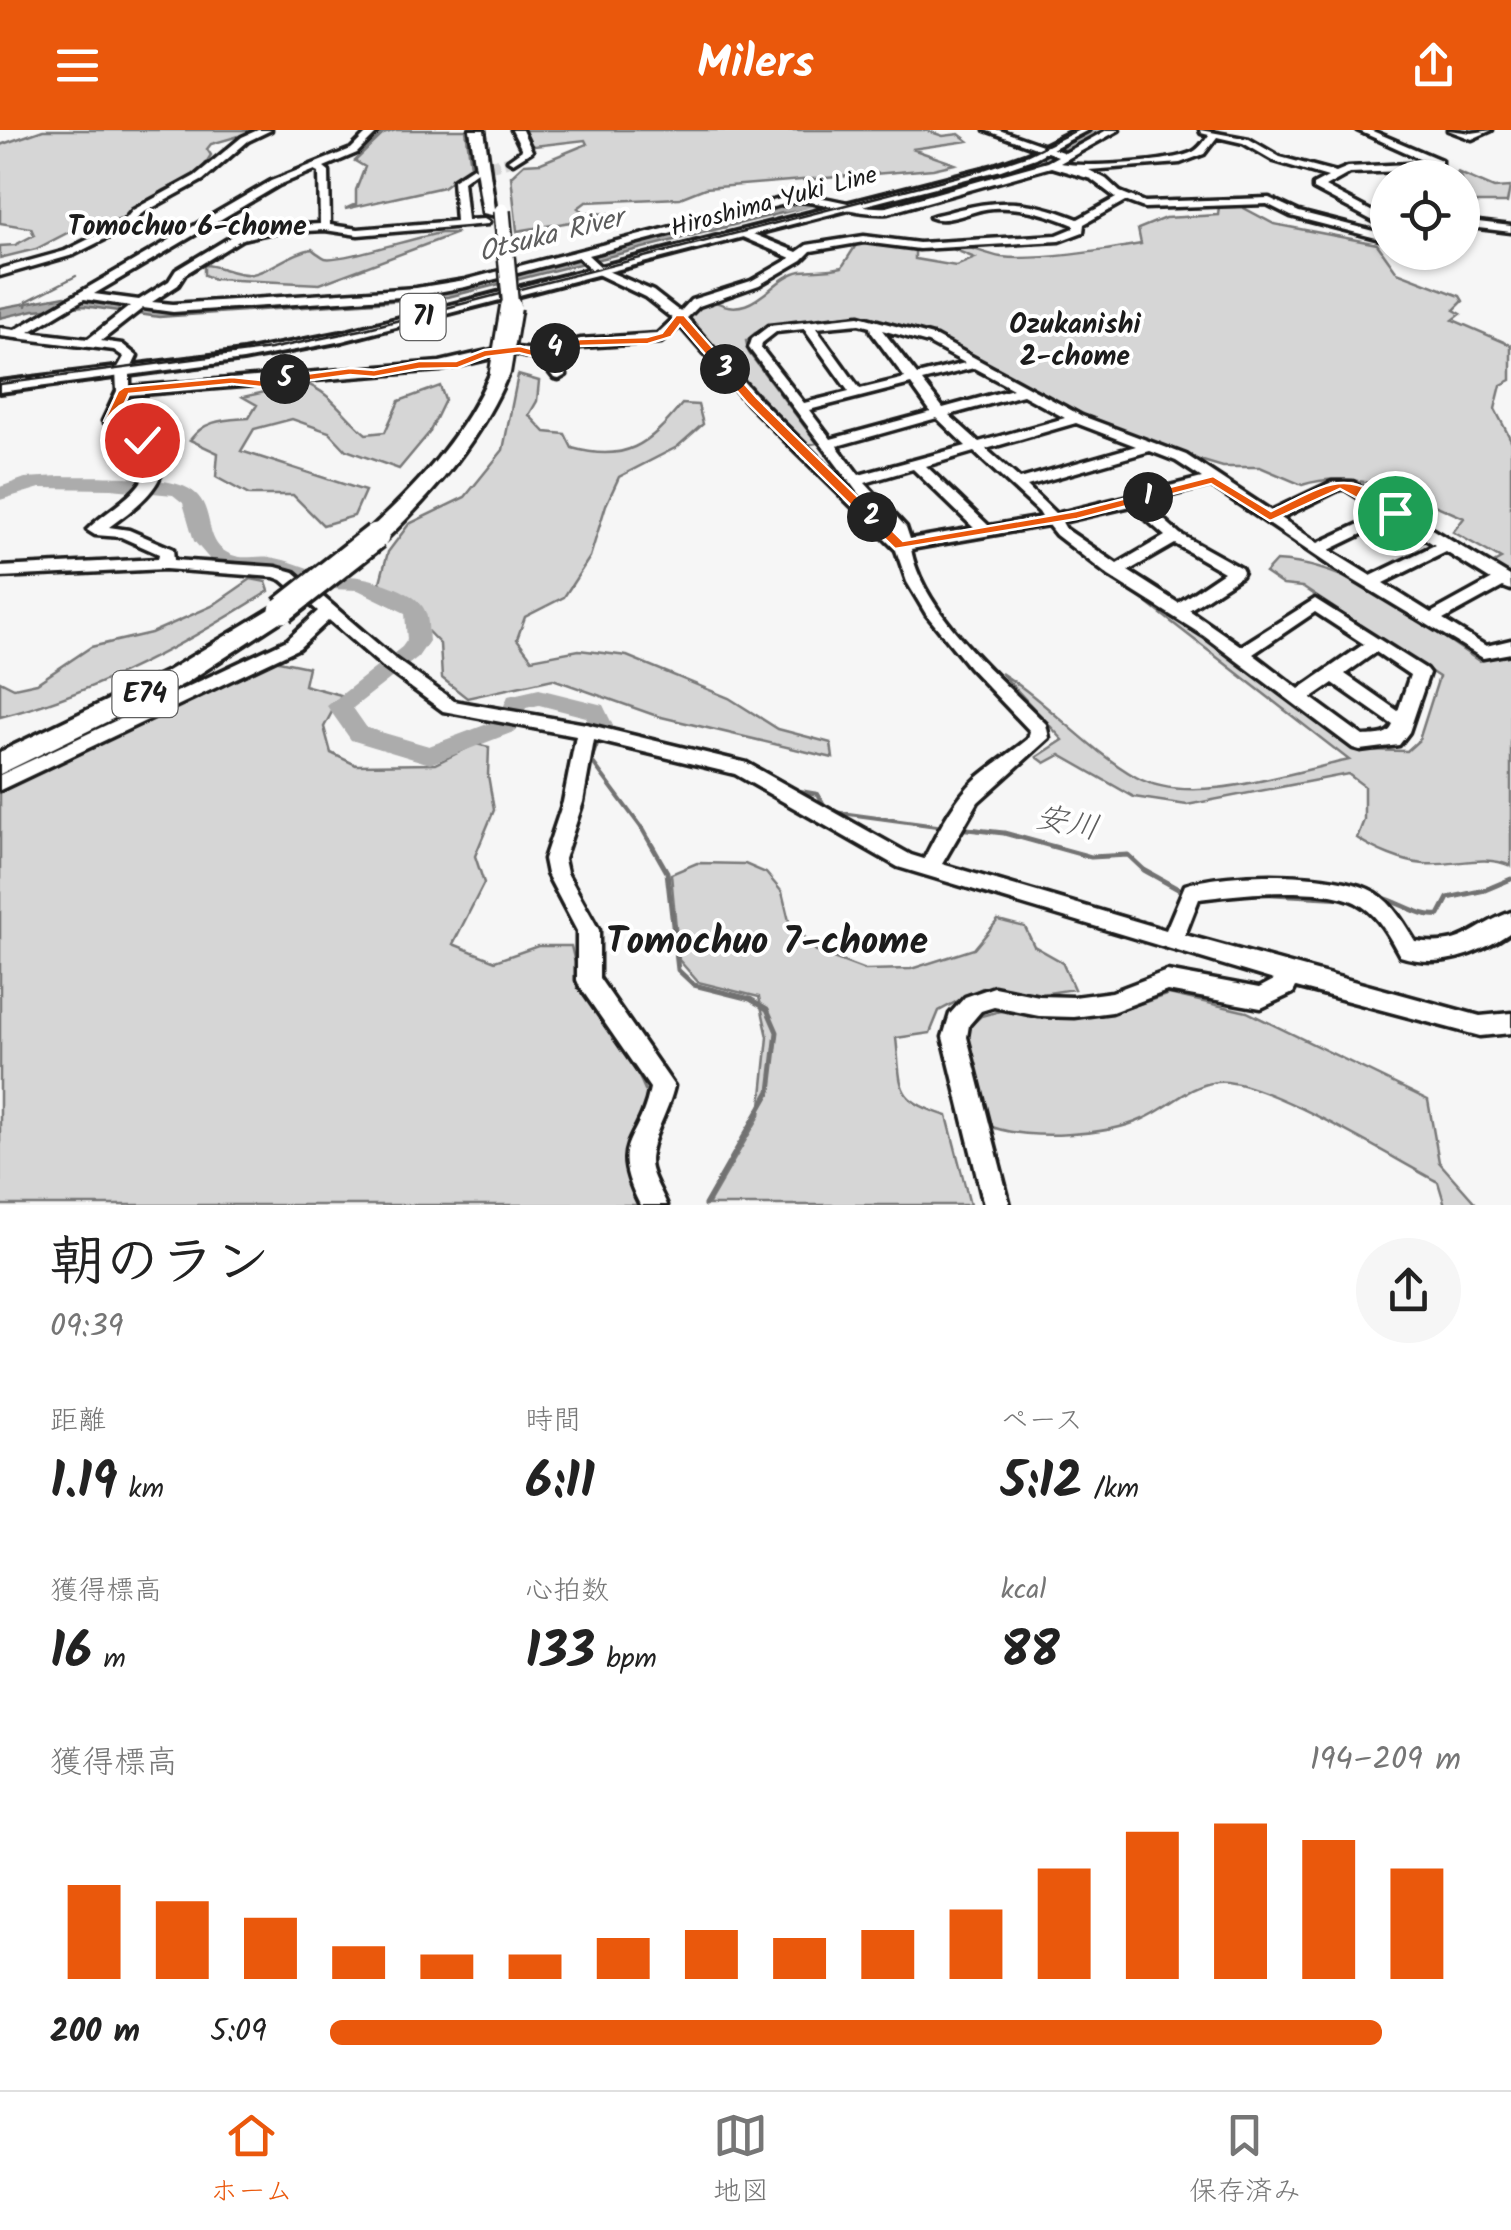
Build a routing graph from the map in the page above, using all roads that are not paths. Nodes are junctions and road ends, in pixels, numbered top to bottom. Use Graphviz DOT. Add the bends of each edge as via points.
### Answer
graph roads {
  1 [pos="266,130"];
  2 [pos="374,130"];
  3 [pos="477,130"];
  4 [pos="517,130"];
  5 [pos="990,130"];
  6 [pos="1064,130"];
  7 [pos="1083,130"];
  8 [pos="1114,130"];
  9 [pos="1362,130"];
  10 [pos="1453,130"];
  11 [pos="1487,130"];
  12 [pos="494,132"];
  13 [pos="1208,132"];
  14 [pos="1046,152"];
  15 [pos="513,160"];
  16 [pos="317,166"];
  17 [pos="1081,168"];
  18 [pos="472,170"];
  19 [pos="1334,175"];
  20 [pos="1123,198"];
  21 [pos="920,201"];
  22 [pos="840,205"];
  23 [pos="492,215"];
  24 [pos="1370,215"];
  25 [pos="935,217"];
  26 [pos="462,222"];
  27 [pos="1080,223"];
  28 [pos="325,226"];
  29 [pos="1480,226"];
  30 [pos="1511,230"];
  31 [pos="1370,233"];
  32 [pos="744,234"];
  33 [pos="939,244"];
  34 [pos="800,257"];
  35 [pos="589,261"];
  36 [pos="0,273"];
  37 [pos="83,297"];
  38 [pos="139,305"];
  39 [pos="401,306"];
  40 [pos="680,318"];
  41 [pos="877,324"];
  42 [pos="806,325"];
  43 [pos="0,332"];
  44 [pos="20,332"];
  45 [pos="90,344"];
  46 [pos="535,354"];
  47 [pos="976,364"];
  48 [pos="126,367"];
  49 [pos="559,374"];
  50 [pos="0,379"];
  51 [pos="915,379"];
  52 [pos="0,387"];
  53 [pos="1025,390"];
  54 [pos="124,391"];
  55 [pos="857,394"];
  56 [pos="800,408"];
  57 [pos="940,414"];
  58 [pos="1077,419"];
  59 [pos="828,444"];
  60 [pos="1153,445"];
  61 [pos="976,447"];
  62 [pos="916,464"];
  63 [pos="1213,480"];
  64 [pos="856,481"];
  65 [pos="1018,484"];
  66 [pos="1134,502"];
  67 [pos="1395,513"];
  68 [pos="1270,516"];
  69 [pos="1050,517"];
  70 [pos="984,530"];
  71 [pos="1175,537"];
  72 [pos="1448,545"];
  73 [pos="900,546"];
  74 [pos="1317,549"];
  75 [pos="165,564"];
  76 [pos="0,572"];
  77 [pos="1115,572"];
  78 [pos="1370,583"];
  79 [pos="1508,583"];
  80 [pos="277,606"];
  81 [pos="329,610"];
  82 [pos="1177,611"];
  83 [pos="1430,620"];
  84 [pos="1376,644"];
  85 [pos="1511,646"];
  86 [pos="1240,655"];
  87 [pos="1333,674"];
  88 [pos="1298,698"];
  89 [pos="1403,724"];
  90 [pos="586,731"];
  91 [pos="0,748"];
  92 [pos="0,764"];
  93 [pos="0,782"];
  94 [pos="930,868"];
  95 [pos="1511,921"];
  96 [pos="1173,938"];
  97 [pos="1288,974"];
  98 [pos="1511,1023"];
  99 [pos="654,1205"];
  100 [pos="996,1205"];
  1 -- 36 [label="street" via="127,224 85,246"];
  2 -- 16 [label="street" via="354,151"];
  3 -- 23 [label="highway, E74"];
  4 -- 15 [label="street" via="527,152"];
  5 -- 14 [label="street"];
  6 -- 14 [label="main road, Hiroshima Yuki Line / 71"];
  7 -- 14 [label="main road, Hiroshima Yuki Line / 71"];
  8 -- 14 [label="street" via="1067,156"];
  9 -- 19 [label="street" via="1436,166 1360,167"];
  10 -- 11 [label="street" via="1472,136"];
  12 -- 23 [label="highway, E74"];
  13 -- 17 [label="street" via="1201,152 1176,162"];
  13 -- 19 [label="street"];
  14 -- 17 [label="street"];
  14 -- 21 [label="street"];
  14 -- 22 [label="main road, Hiroshima Yuki Line / 71"];
  14 -- 22 [label="main road, Hiroshima Yuki Line / 71"];
  16 -- 28 [label="street" via="324,171"];
  16 -- 37 [label="street" via="275,183"];
  17 -- 20 [label="street"];
  18 -- 26 [label="street" via="458,180"];
  19 -- 24 [label="street" via="1318,187"];
  20 -- 27 [label="street"];
  20 -- 31 [label="street" via="1144,206 1270,200 1295,214"];
  21 -- 22 [label="street" via="877,212"];
  21 -- 25 [label="street"];
  22 -- 32 [label="main road, Hiroshima Yuki Line / 71"];
  22 -- 35 [label="main road, Hiroshima Yuki Line / 71"];
  23 -- 26 [label="street"];
  23 -- 80 [label="highway, E74, bridge" via="497,311 482,414 442,470"];
  25 -- 27 [label="street" via="997,205 1039,208"];
  25 -- 33 [label="street" via="942,229"];
  26 -- 28 [label="street" via="358,232"];
  27 -- 33 [label="street" via="1074,234 1059,238"];
  28 -- 38 [label="street" via="238,237"];
  29 -- 30 [label="street"];
  32 -- 34 [label="street"];
  32 -- 35 [label="main road, Hiroshima Yuki Line / 71"];
  33 -- 34 [label="street" via="864,239 807,248"];
  34 -- 40 [label="street" via="756,283 696,303"];
  35 -- 39 [label="main road, Hiroshima Yuki Line / 71"];
  35 -- 39 [label="street" via="465,283"];
  35 -- 40 [label="street"];
  37 -- 38 [label="street"];
  37 -- 44 [label="street"];
  38 -- 39 [label="street"];
  38 -- 45 [label="street"];
  39 -- 48 [label="main road, Hiroshima Yuki Line / 71" via="292,347"];
  40 -- 46 [label="street" via="662,338 580,343"];
  40 -- 73 [label="street" via="753,401"];
  41 -- 42 [label="street"];
  41 -- 47 [label="street" via="932,340"];
  41 -- 51 [label="street" via="874,329"];
  42 -- 55 [label="street"];
  42 -- 56 [label="street" via="774,329 755,348"];
  43 -- 44 [label="street"];
  44 -- 45 [label="street"];
  45 -- 48 [label="street" via="127,351"];
  46 -- 49 [label="street"];
  46 -- 54 [label="street" via="520,350 374,373"];
  47 -- 51 [label="street"];
  47 -- 53 [label="street"];
  48 -- 50 [label="main road, Hiroshima Yuki Line / 71"];
  48 -- 52 [label="main road, Hiroshima Yuki Line / 71"];
  48 -- 54 [label="street"];
  51 -- 55 [label="street"];
  51 -- 57 [label="street"];
  53 -- 57 [label="street"];
  53 -- 58 [label="street"];
  54 -- 75 [label="street" via="110,421 159,454 147,487 95,530 124,533 167,552"];
  55 -- 56 [label="street"];
  56 -- 59 [label="street"];
  57 -- 59 [label="street"];
  57 -- 61 [label="street"];
  58 -- 60 [label="street"];
  58 -- 61 [label="street"];
  59 -- 64 [label="street"];
  60 -- 63 [label="street"];
  60 -- 65 [label="street"];
  61 -- 62 [label="street"];
  61 -- 65 [label="street"];
  62 -- 64 [label="street"];
  62 -- 70 [label="street"];
  63 -- 66 [label="street"];
  63 -- 68 [label="street"];
  64 -- 73 [label="street" via="901,530"];
  65 -- 69 [label="street"];
  66 -- 69 [label="street"];
  66 -- 71 [label="street"];
  67 -- 68 [label="street" via="1338,484"];
  67 -- 72 [label="street"];
  67 -- 74 [label="street"];
  68 -- 74 [label="street"];
  69 -- 70 [label="street"];
  69 -- 77 [label="street"];
  70 -- 73 [label="street"];
  71 -- 77 [label="street"];
  71 -- 82 [label="street" via="1235,572"];
  72 -- 78 [label="street"];
  72 -- 79 [label="street"];
  73 -- 94 [label="street" via="952,635 1039,729 1040,738 988,778"];
  74 -- 78 [label="street"];
  75 -- 76 [label="street"];
  75 -- 81 [label="street" via="276,572"];
  77 -- 82 [label="street"];
  78 -- 83 [label="street"];
  79 -- 83 [label="street"];
  80 -- 91 [label="highway, E74"];
  80 -- 92 [label="highway, E74" via="160,686"];
  81 -- 90 [label="street" via="449,706"];
  81 -- 93 [label="street" via="294,646"];
  82 -- 86 [label="street"];
  83 -- 85 [label="street" via="1483,652"];
  84 -- 86 [label="street" via="1315,604"];
  84 -- 87 [label="street"];
  84 -- 89 [label="street" via="1420,672"];
  86 -- 88 [label="street"];
  87 -- 88 [label="street"];
  87 -- 89 [label="street"];
  88 -- 89 [label="street" via="1360,743 1392,740"];
  90 -- 94 [label="street" via="740,768 905,861"];
  90 -- 99 [label="street" via="554,859 588,930 588,980 662,1086 660,1106 635,1154 636,1176"];
  94 -- 96 [label="street"];
  95 -- 96 [label="street" via="1470,949 1427,953 1408,950 1392,920 1363,897 1323,888 1246,886 1189,896"];
  96 -- 97 [label="street"];
  97 -- 98 [label="street" via="1480,1026"];
  97 -- 100 [label="street" via="1285,986 1261,998 1167,981 1112,1002 1074,1007 994,997 973,1004 958,1021 955,1037"];
}
